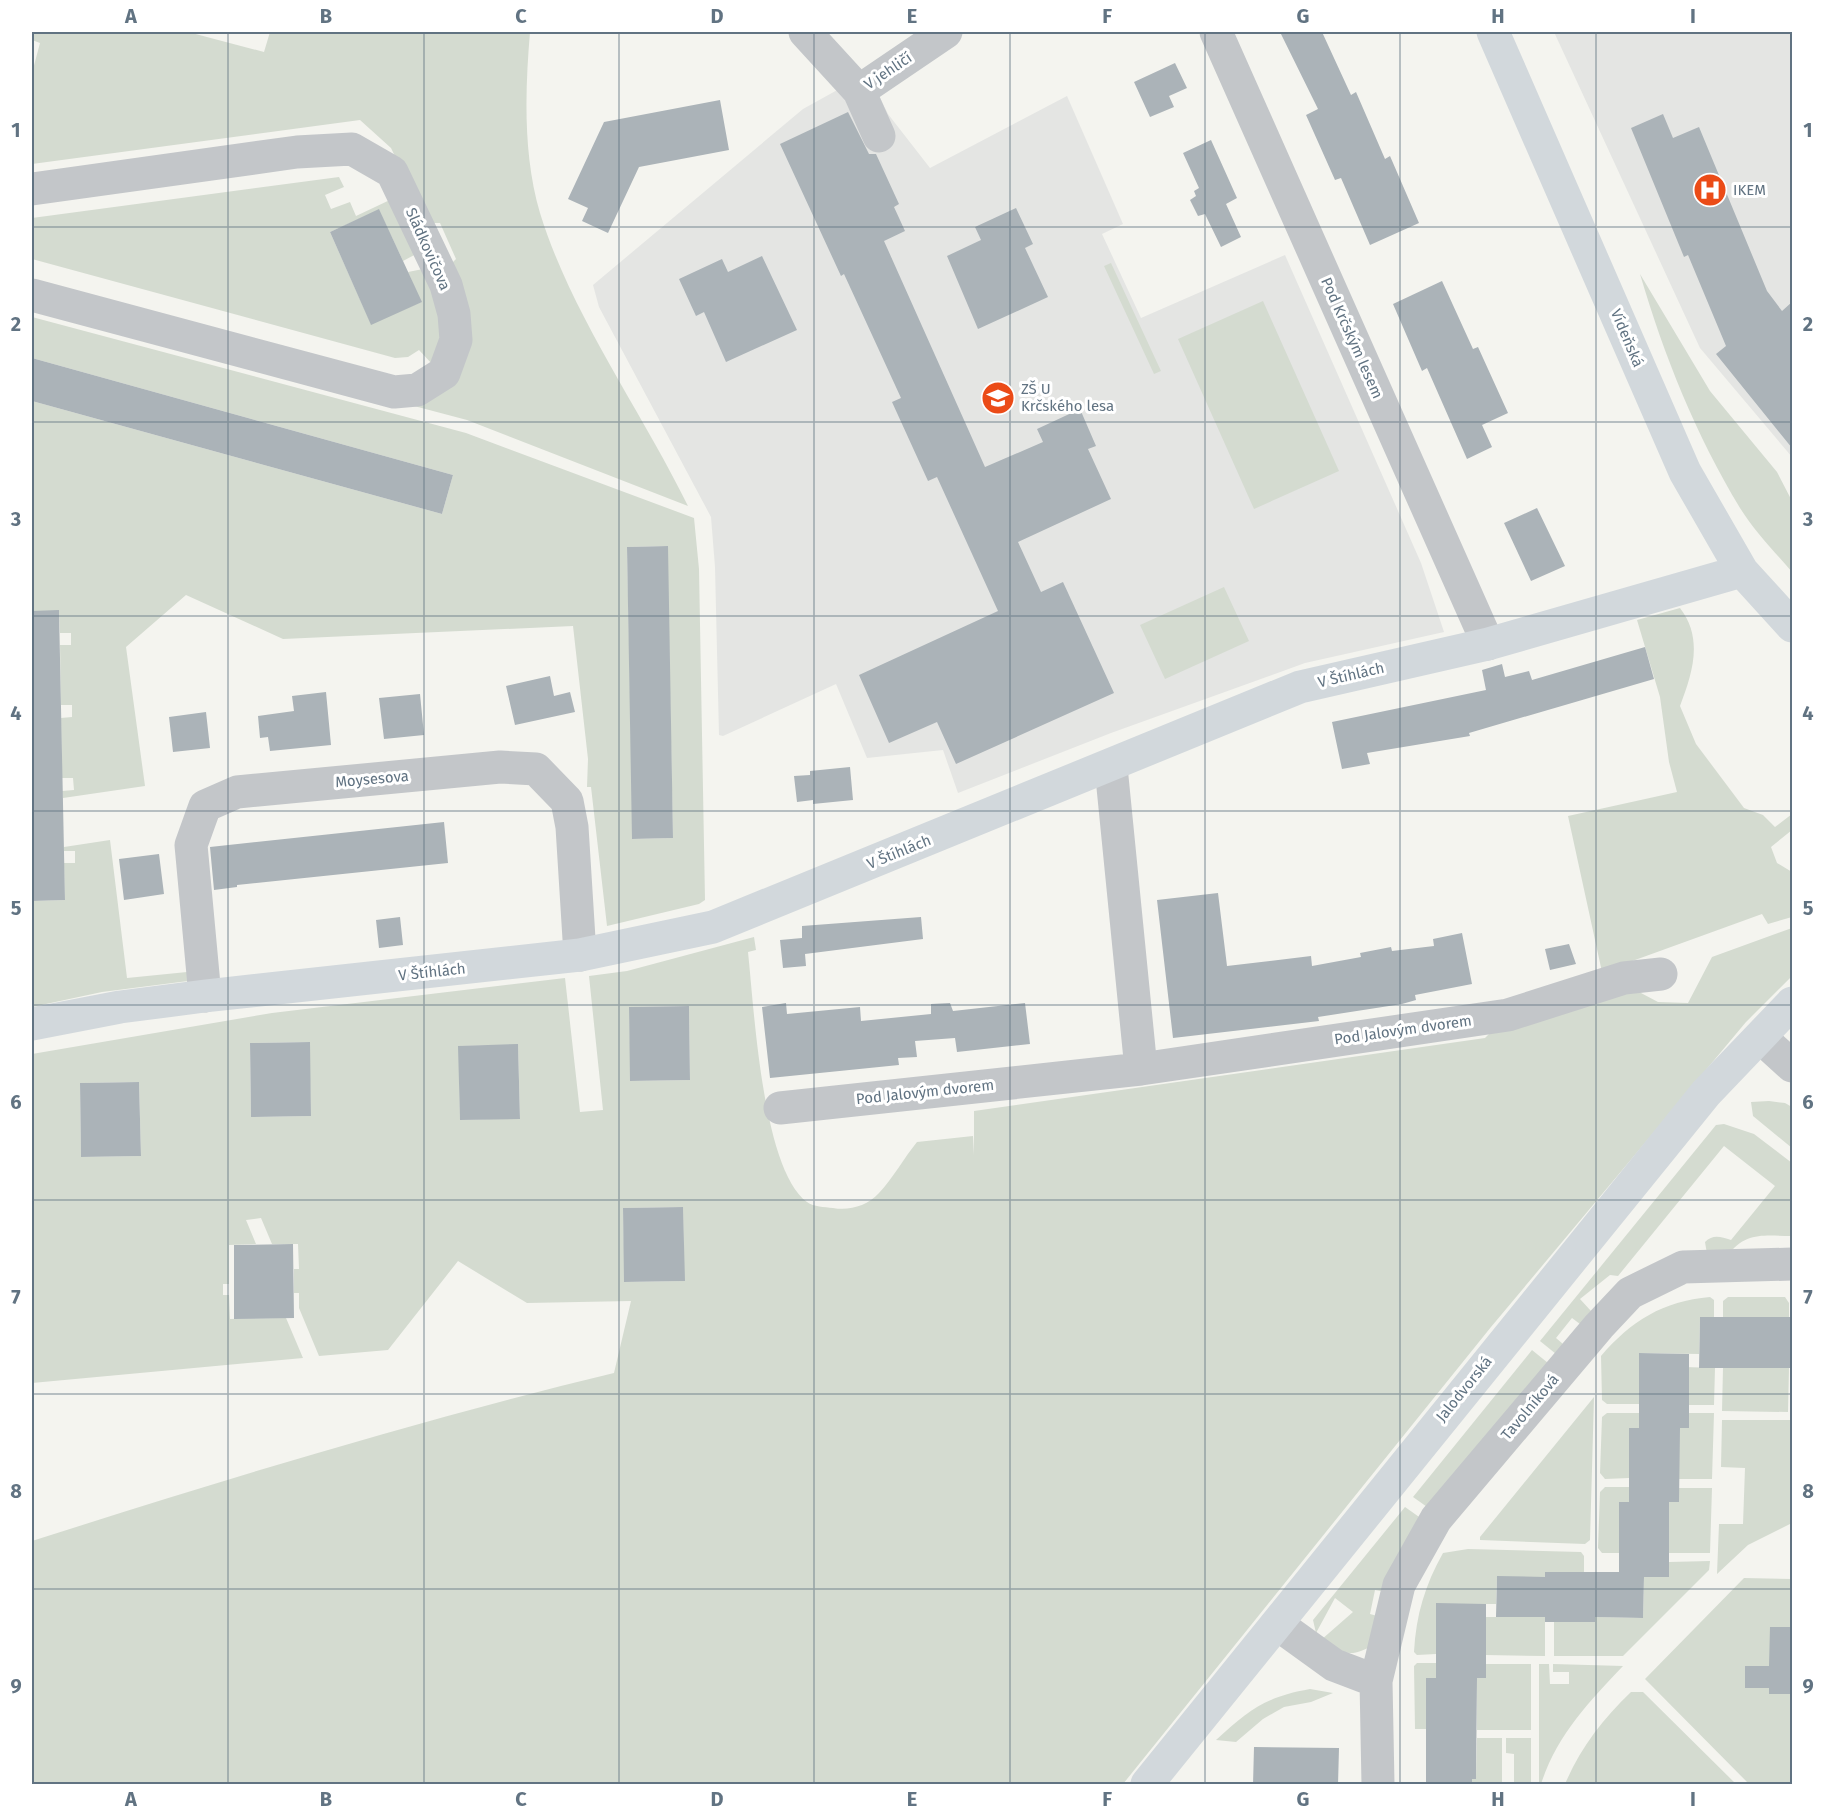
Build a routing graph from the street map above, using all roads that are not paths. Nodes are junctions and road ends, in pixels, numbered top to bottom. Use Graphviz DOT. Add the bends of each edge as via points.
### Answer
graph roads {
  1 [pos="805,32"];
  2 [pos="946,32"];
  3 [pos="1216,32"];
  4 [pos="1493,32"];
  5 [pos="859,91"];
  6 [pos="879,136"];
  7 [pos="32,189"];
  8 [pos="32,295"];
  9 [pos="1742,571"];
  10 [pos="1792,626"];
  11 [pos="1488,644"];
  12 [pos="1111,767"];
  13 [pos="580,955"];
  14 [pos="1661,974"];
  15 [pos="205,996"];
  16 [pos="1792,1003"];
  17 [pos="32,1024"];
  18 [pos="1760,1037"];
  19 [pos="1792,1066"];
  20 [pos="1141,1069"];
  21 [pos="780,1108"];
  22 [pos="1792,1264"];
  23 [pos="1277,1624"];
  24 [pos="1376,1681"];
  25 [pos="1147,1785"];
  26 [pos="1378,1785"];
  1 -- 5 [label="street, V jehličí"];
  2 -- 5 [label="street, V jehličí"];
  3 -- 11 [label="street, Pod Krčským lesem"];
  4 -- 9 [label="street, Vídeňská" via="1685,472"];
  5 -- 6 [label="street, V jehličí"];
  7 -- 8 [label="street, Sládkovičova" via="297,152 352,149 392,172 446,285 456,340 444,373 417,390 394,392"];
  9 -- 10 [label="street, Vídeňská"];
  9 -- 11 [label="street, V Štíhlách"];
  11 -- 12 [label="street, V Štíhlách" via="1300,687"];
  12 -- 13 [label="street, V Štíhlách" via="713,927"];
  12 -- 20 [label="street"];
  13 -- 15 [label="street, V Štíhlách"];
  13 -- 15 [label="street, Moysesova" via="567,801 536,769 500,767 237,792 205,806 191,845"];
  14 -- 20 [label="street, Pod Jalovým dvorem" via="1624,978 1508,1015"];
  15 -- 17 [label="street, V Štíhlách"];
  16 -- 18 [label="street, Jalodvorská"];
  18 -- 19 [label="street"];
  18 -- 23 [label="street, Jalodvorská" via="1690,1112"];
  20 -- 21 [label="street, Pod Jalovým dvorem"];
  22 -- 24 [label="street, Tavolníková" via="1683,1267 1630,1293 1436,1519 1399,1585"];
  23 -- 24 [label="street" via="1334,1665"];
  23 -- 25 [label="street, Jalodvorská"];
  24 -- 26 [label="street, Tavolníková"];
}
